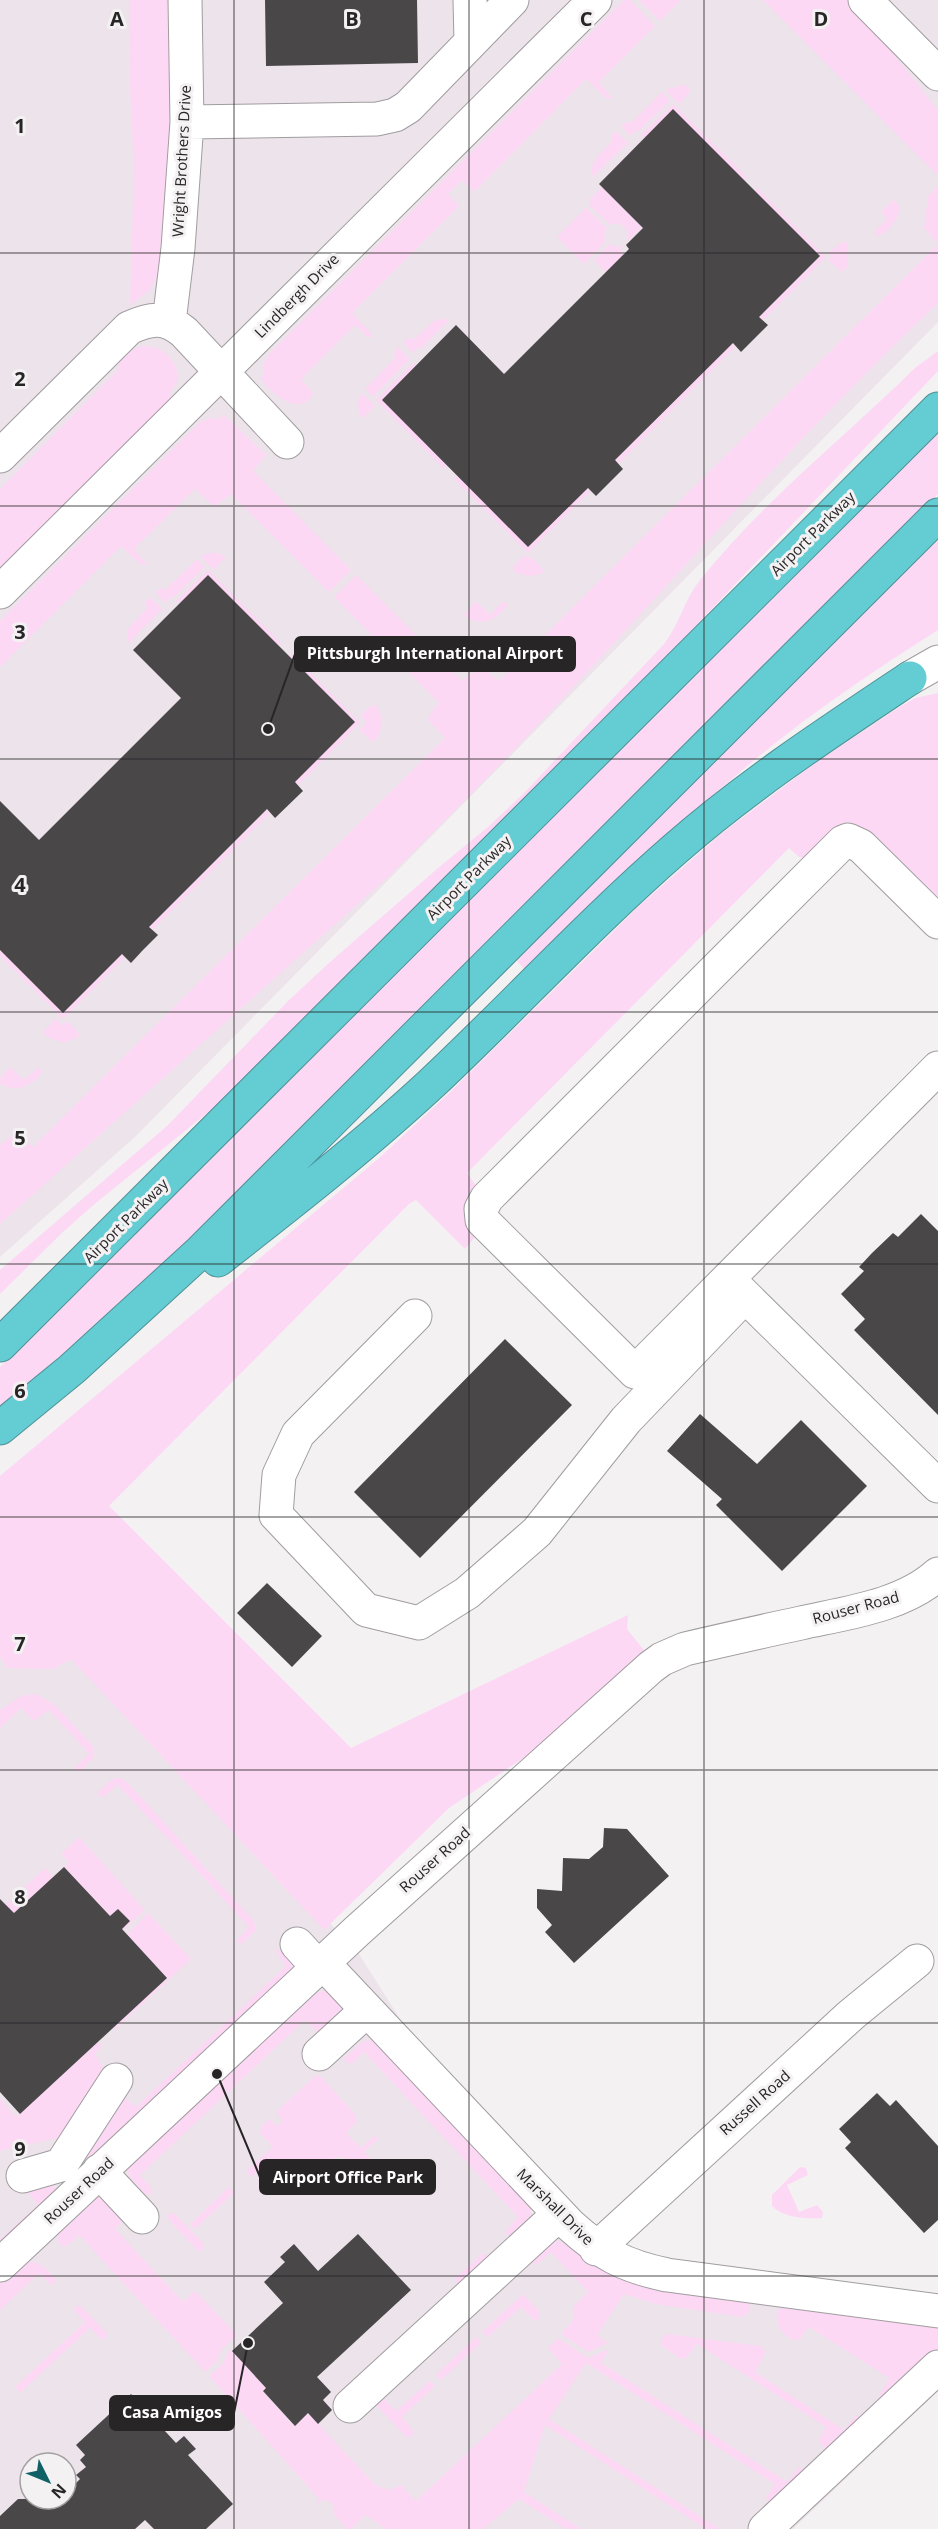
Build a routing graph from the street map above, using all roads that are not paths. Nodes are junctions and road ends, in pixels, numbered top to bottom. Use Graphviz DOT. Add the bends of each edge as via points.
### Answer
graph roads {
  1 [pos="185,0"];
  2 [pos="470,0"];
  3 [pos="512,0"];
  4 [pos="595,0"];
  5 [pos="865,0"];
  6 [pos="471,42"];
  7 [pos="938,74"];
  8 [pos="187,122"];
  9 [pos="169,322"];
  10 [pos="221,372"];
  11 [pos="938,409"];
  12 [pos="287,442"];
  13 [pos="0,456"];
  14 [pos="938,515"];
  15 [pos="0,592"];
  16 [pos="938,662"];
  17 [pos="924,681"];
  18 [pos="938,922"];
  19 [pos="938,1068"];
  20 [pos="736,1287"];
  21 [pos="415,1316"];
  22 [pos="0,1346"];
  23 [pos="4,1425"];
  24 [pos="938,1486"];
  25 [pos="938,1574"];
  26 [pos="313,1958"];
  27 [pos="917,1961"];
  28 [pos="367,2010"];
  29 [pos="319,2054"];
  30 [pos="116,2080"];
  31 [pos="81,2174"];
  32 [pos="23,2176"];
  33 [pos="559,2214"];
  34 [pos="142,2217"];
  35 [pos="596,2249"];
  36 [pos="0,2265"];
  37 [pos="938,2311"];
  38 [pos="938,2367"];
  39 [pos="350,2406"];
  40 [pos="765,2529"];
  1 -- 8 [label="street, Wright Brothers Drive"];
  2 -- 6 [label="street"];
  3 -- 6 [label="street"];
  4 -- 10 [label="street, Lindbergh Drive"];
  5 -- 7 [label="street"];
  6 -- 8 [label="street" via="395,116"];
  8 -- 9 [label="street, Wright Brothers Drive"];
  9 -- 10 [label="street" via="184,332"];
  9 -- 13 [label="street" via="146,320 129,328"];
  10 -- 12 [label="street"];
  10 -- 15 [label="street, Lindbergh Drive"];
  11 -- 22 [label="highway, Airport Parkway"];
  14 -- 23 [label="highway" via="200,1252 72,1369"];
  16 -- 17 [label="street"];
  17 -- 23 [label="highway" via="803,750 738,798 675,849 413,1099 291,1203"];
  18 -- 20 [label="street" via="861,846 848,840 843,842 487,1198 481,1209 485,1224 635,1372"];
  19 -- 20 [label="street"];
  20 -- 21 [label="street" via="537,1532 467,1593 419,1623 366,1611 276,1515 279,1475 298,1434"];
  20 -- 24 [label="street"];
  25 -- 26 [label="street, Rouser Road" via="922,1587 894,1599 685,1649 662,1659"];
  26 -- 28 [label="street, Marshall Drive"];
  26 -- 31 [label="street, Rouser Road"];
  27 -- 35 [label="street, Russell Road" via="851,2015"];
  28 -- 29 [label="street"];
  28 -- 33 [label="street, Marshall Drive"];
  30 -- 31 [label="street"];
  31 -- 32 [label="street"];
  31 -- 34 [label="street"];
  31 -- 36 [label="street, Rouser Road"];
  33 -- 35 [label="street, Marshall Drive"];
  33 -- 39 [label="street"];
  35 -- 37 [label="street, Marshall Drive" via="631,2267 667,2275"];
  38 -- 40 [label="street"];
}
